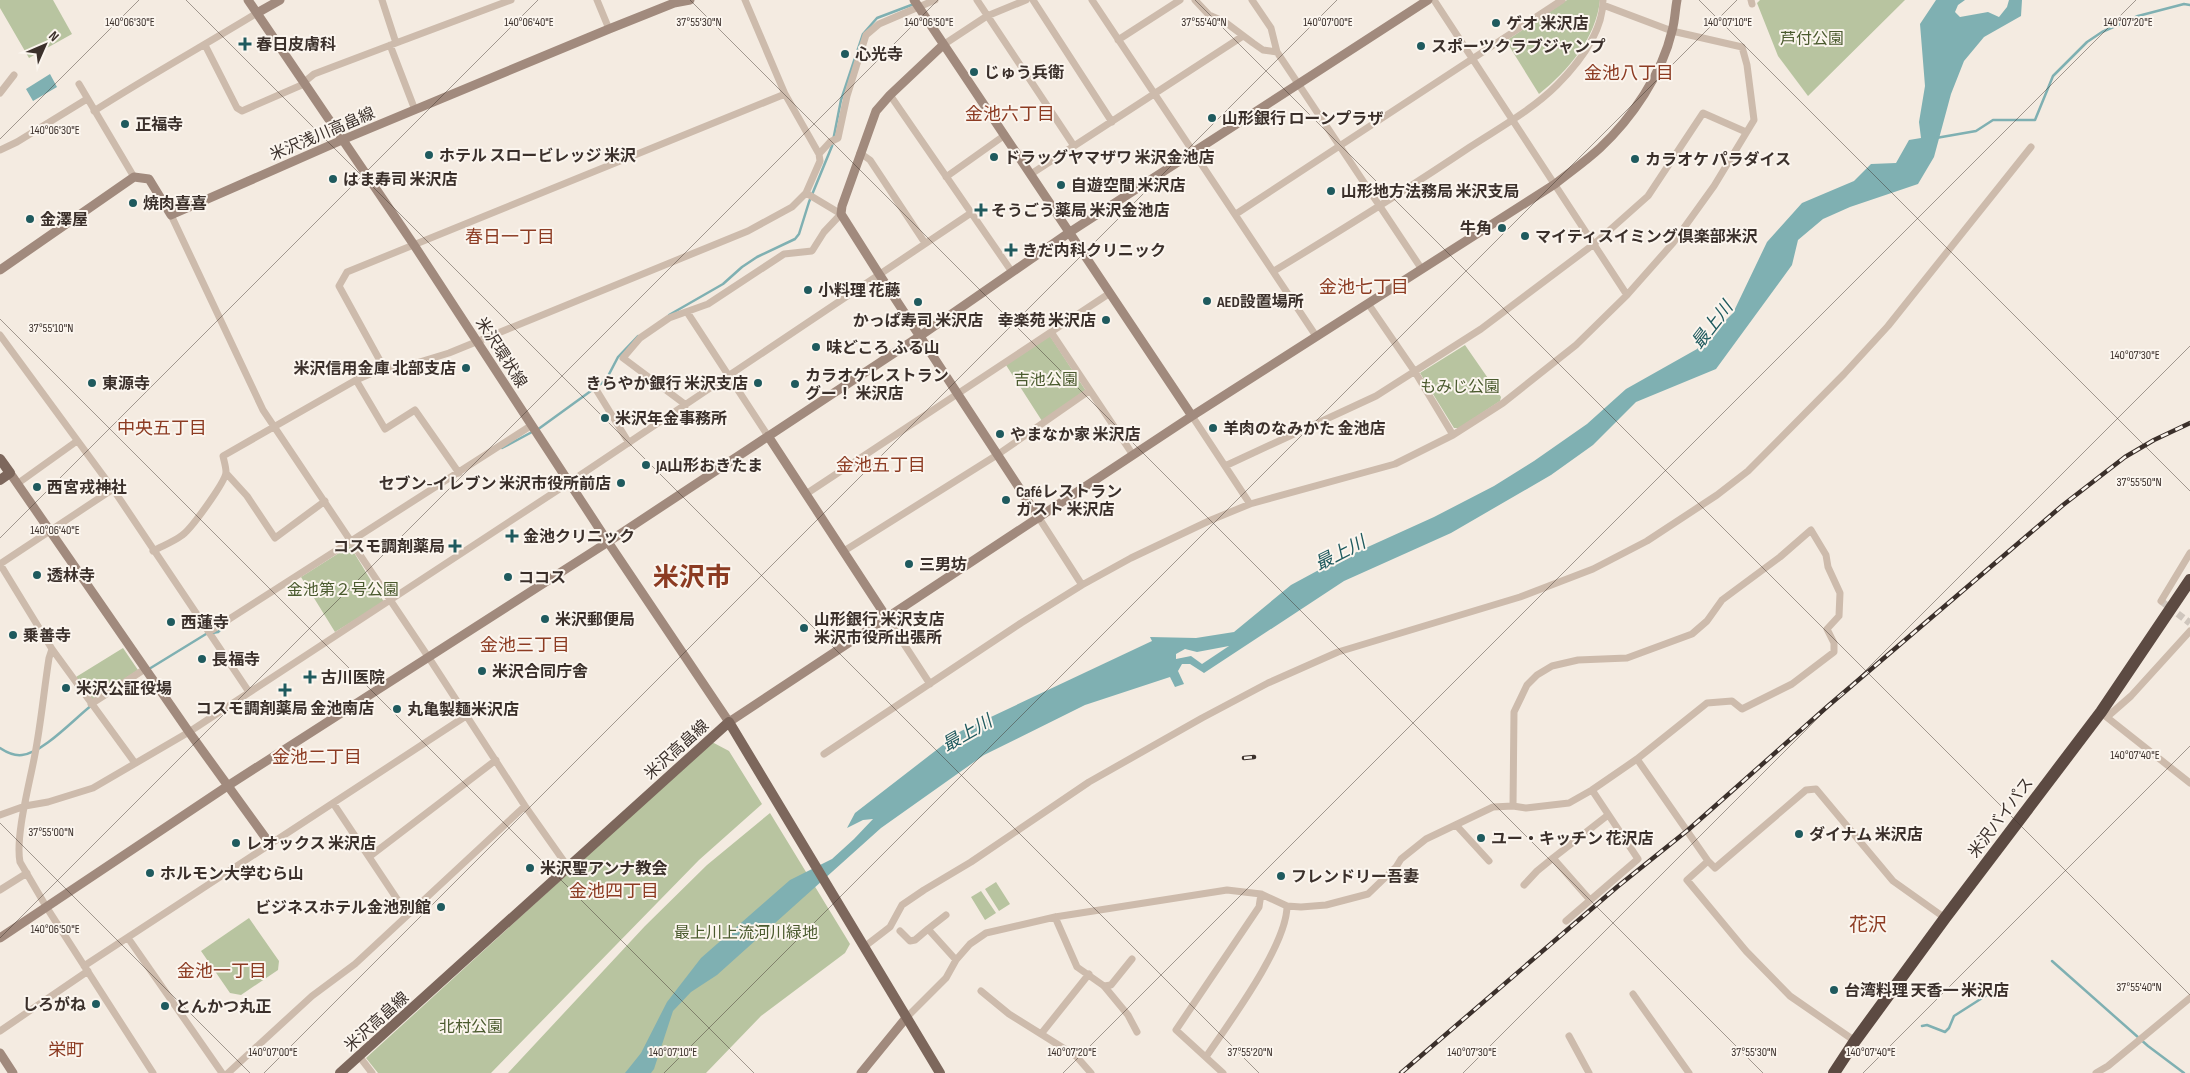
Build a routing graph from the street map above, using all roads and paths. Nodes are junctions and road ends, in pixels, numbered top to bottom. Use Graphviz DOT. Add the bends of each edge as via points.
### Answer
graph roads {
  1 [pos="248,0"];
  2 [pos="280,0"];
  3 [pos="382,0"];
  4 [pos="511,0"];
  5 [pos="597,0"];
  6 [pos="690,0"];
  7 [pos="745,0"];
  8 [pos="914,0"];
  9 [pos="935,0"];
  10 [pos="977,0"];
  11 [pos="1026,0"];
  12 [pos="1033,0"];
  13 [pos="1092,0"];
  14 [pos="1180,0"];
  15 [pos="1195,0"];
  16 [pos="1252,0"];
  17 [pos="1428,0"];
  18 [pos="1434,0"];
  19 [pos="1562,0"];
  20 [pos="1677,0"];
  21 [pos="1603,3"];
  22 [pos="919,8"];
  23 [pos="257,13"];
  24 [pos="986,16"];
  25 [pos="608,29"];
  26 [pos="1672,31"];
  27 [pos="1243,36"];
  28 [pos="1118,40"];
  29 [pos="393,44"];
  30 [pos="205,45"];
  31 [pos="943,45"];
  32 [pos="1278,52"];
  33 [pos="1473,58"];
  34 [pos="14,75"];
  35 [pos="303,83"];
  36 [pos="79,84"];
  37 [pos="1300,84"];
  38 [pos="0,93"];
  39 [pos="785,94"];
  40 [pos="1154,94"];
  41 [pos="890,95"];
  42 [pos="87,99"];
  43 [pos="415,110"];
  44 [pos="94,111"];
  45 [pos="1512,119"];
  46 [pos="1112,122"];
  47 [pos="1746,132"];
  48 [pos="1005,135"];
  49 [pos="342,140"];
  50 [pos="1340,145"];
  51 [pos="1074,146"];
  52 [pos="2031,148"];
  53 [pos="0,150"];
  54 [pos="1194,152"];
  55 [pos="860,153"];
  56 [pos="819,154"];
  57 [pos="1031,174"];
  58 [pos="134,177"];
  59 [pos="946,177"];
  60 [pos="1555,184"];
  61 [pos="806,194"];
  62 [pos="1381,207"];
  63 [pos="971,213"];
  64 [pos="841,214"];
  65 [pos="1236,214"];
  66 [pos="171,215"];
  67 [pos="1070,232"];
  68 [pos="925,243"];
  69 [pos="1594,244"];
  70 [pos="414,245"];
  71 [pos="1421,268"];
  72 [pos="0,270"];
  73 [pos="1012,272"];
  74 [pos="1274,272"];
  75 [pos="879,274"];
  76 [pos="1110,293"];
  77 [pos="1627,295"];
  78 [pos="1369,305"];
  79 [pos="687,312"];
  80 [pos="1051,332"];
  81 [pos="0,335"];
  82 [pos="920,336"];
  83 [pos="1316,336"];
  84 [pos="477,340"];
  85 [pos="384,368"];
  86 [pos="1415,372"];
  87 [pos="729,376"];
  88 [pos="356,380"];
  89 [pos="596,390"];
  90 [pos="1089,391"];
  91 [pos="957,394"];
  92 [pos="686,405"];
  93 [pos="1192,416"];
  94 [pos="532,425"];
  95 [pos="273,427"];
  96 [pos="1453,435"];
  97 [pos="768,436"];
  98 [pos="77,441"];
  99 [pos="629,443"];
  100 [pos="997,455"];
  101 [pos="1133,455"];
  102 [pos="0,459"];
  103 [pos="1225,466"];
  104 [pos="10,473"];
  105 [pos="226,473"];
  106 [pos="459,473"];
  107 [pos="0,480"];
  108 [pos="570,482"];
  109 [pos="17,484"];
  110 [pos="113,490"];
  111 [pos="806,494"];
  112 [pos="325,501"];
  113 [pos="1250,504"];
  114 [pos="1038,518"];
  115 [pos="49,532"];
  116 [pos="352,541"];
  117 [pos="608,542"];
  118 [pos="153,551"];
  119 [pos="844,551"];
  120 [pos="2190,553"];
  121 [pos="0,564"];
  122 [pos="2190,580"];
  123 [pos="1082,585"];
  124 [pos="390,601"];
  125 [pos="2161,601"];
  126 [pos="888,618"];
  127 [pos="2190,631"];
  128 [pos="209,632"];
  129 [pos="52,649"];
  130 [pos="429,658"];
  131 [pos="145,669"];
  132 [pos="930,684"];
  133 [pos="249,692"];
  134 [pos="91,704"];
  135 [pos="2104,714"];
  136 [pos="466,716"];
  137 [pos="729,722"];
  138 [pos="189,732"];
  139 [pos="824,754"];
  140 [pos="1637,759"];
  141 [pos="496,760"];
  142 [pos="135,763"];
  143 [pos="2190,784"];
  144 [pos="229,786"];
  145 [pos="1592,790"];
  146 [pos="333,803"];
  147 [pos="25,806"];
  148 [pos="525,806"];
  149 [pos="1513,806"];
  150 [pos="0,815"];
  151 [pos="1608,815"];
  152 [pos="1456,825"];
  153 [pos="270,844"];
  154 [pos="369,857"];
  155 [pos="1553,858"];
  156 [pos="1708,861"];
  157 [pos="1489,862"];
  158 [pos="568,867"];
  159 [pos="27,873"];
  160 [pos="1524,885"];
  161 [pos="0,890"];
  162 [pos="1261,894"];
  163 [pos="1590,900"];
  164 [pos="1287,906"];
  165 [pos="47,908"];
  166 [pos="406,914"];
  167 [pos="946,915"];
  168 [pos="1055,917"];
  169 [pos="1945,918"];
  170 [pos="1566,921"];
  171 [pos="928,930"];
  172 [pos="900,931"];
  173 [pos="0,938"];
  174 [pos="128,938"];
  175 [pos="864,947"];
  176 [pos="1132,959"];
  177 [pos="956,960"];
  178 [pos="86,968"];
  179 [pos="1090,974"];
  180 [pos="1104,986"];
  181 [pos="981,991"];
  182 [pos="1634,994"];
  183 [pos="2190,998"];
  184 [pos="906,1018"];
  185 [pos="0,1031"];
  186 [pos="1136,1032"];
  187 [pos="1042,1034"];
  188 [pos="1569,1036"];
  189 [pos="1854,1041"];
  190 [pos="0,1053"];
  191 [pos="360,1056"];
  192 [pos="1206,1058"];
  193 [pos="13,1073"];
  194 [pos="153,1073"];
  195 [pos="222,1073"];
  196 [pos="228,1073"];
  197 [pos="340,1073"];
  198 [pos="372,1073"];
  199 [pos="861,1073"];
  200 [pos="940,1073"];
  201 [pos="1091,1073"];
  202 [pos="1223,1073"];
  203 [pos="1589,1073"];
  204 [pos="1689,1073"];
  205 [pos="1834,1073"];
  206 [pos="2096,1073"];
  1 -- 23 [label="street, 米沢環状線"];
  2 -- 23 [label="street"];
  3 -- 29 [label="street"];
  4 -- 29 [label="street"];
  5 -- 25 [label="street"];
  6 -- 25 [label="street, 米沢浅川高畠線" via="674,3"];
  7 -- 39 [label="street"];
  8 -- 22 [label="street"];
  9 -- 22 [label="street"];
  10 -- 24 [label="street"];
  11 -- 24 [label="street"];
  12 -- 46 [label="street"];
  13 -- 28 [label="street"];
  14 -- 28 [label="street"];
  15 -- 27 [label="street" via="1209,15"];
  16 -- 32 [label="street" via="1271,28"];
  17 -- 37 [label="street"];
  18 -- 33 [label="street"];
  19 -- 33 [label="street"];
  20 -- 26 [label="street"];
  21 -- 26 [label="street"];
  21 -- 45 [label="street" via="1596,28 1578,61 1541,100"];
  22 -- 31 [label="street"];
  22 -- 56 [label="street" via="879,24 866,35 838,138"];
  23 -- 30 [label="street"];
  23 -- 35 [label="street, 米沢環状線"];
  24 -- 31 [label="street"];
  24 -- 51 [label="street"];
  25 -- 43 [label="street, 米沢浅川高畠線"];
  26 -- 47 [label="street" via="1742,47 1754,113 1754,120"];
  26 -- 60 [label="street" via="1657,73 1617,131"];
  27 -- 32 [label="street" via="1263,50"];
  27 -- 40 [label="street"];
  28 -- 40 [label="street"];
  29 -- 35 [label="street" via="314,74"];
  29 -- 43 [label="street"];
  30 -- 35 [label="street" via="237,108 242,111"];
  30 -- 44 [label="street"];
  31 -- 41 [label="street"];
  31 -- 48 [label="street"];
  32 -- 37 [label="street"];
  33 -- 45 [label="street"];
  33 -- 50 [label="street"];
  34 -- 38 [label="street"];
  35 -- 49 [label="street, 米沢環状線"];
  36 -- 42 [label="street"];
  37 -- 50 [label="street"];
  37 -- 54 [label="street"];
  39 -- 56 [label="street"];
  39 -- 70 [label="street"];
  40 -- 46 [label="street"];
  40 -- 54 [label="street"];
  41 -- 55 [label="street" via="876,111"];
  41 -- 59 [label="street"];
  42 -- 44 [label="street"];
  42 -- 53 [label="street"];
  43 -- 49 [label="street, 米沢浅川高畠線"];
  44 -- 58 [label="street"];
  45 -- 60 [label="street"];
  45 -- 62 [label="street"];
  46 -- 51 [label="street"];
  47 -- 69 [label="street" via="1703,113 1648,196"];
  47 -- 77 [label="street" via="1714,186 1673,243"];
  48 -- 57 [label="street"];
  48 -- 59 [label="street"];
  49 -- 66 [label="street, 米沢浅川高畠線"];
  49 -- 70 [label="street, 米沢環状線"];
  50 -- 62 [label="street"];
  50 -- 65 [label="street"];
  51 -- 57 [label="street"];
  52 -- 175 [label="street" via="1875,340 1748,471 1710,500 1647,541 1593,570 1520,597 1338,652 1268,683 1089,782 902,905 890,927"];
  54 -- 65 [label="street"];
  54 -- 67 [label="street"];
  55 -- 64 [label="street"];
  55 -- 68 [label="street" via="870,160"];
  56 -- 61 [label="street" via="820,161"];
  57 -- 67 [label="street"];
  58 -- 66 [label="street" via="149,179"];
  58 -- 72 [label="street"];
  59 -- 63 [label="street"];
  60 -- 69 [label="street"];
  60 -- 71 [label="street"];
  61 -- 64 [label="street"];
  61 -- 84 [label="street" via="792,207 748,231"];
  62 -- 71 [label="street"];
  62 -- 74 [label="street"];
  63 -- 68 [label="street"];
  63 -- 73 [label="street"];
  64 -- 75 [label="street"];
  64 -- 79 [label="street" via="812,250 784,254 708,304"];
  65 -- 74 [label="street"];
  66 -- 95 [label="street"];
  67 -- 73 [label="street"];
  67 -- 76 [label="street"];
  68 -- 75 [label="street"];
  69 -- 77 [label="street"];
  69 -- 86 [label="street" via="1481,329"];
  70 -- 84 [label="street, 米沢環状線"];
  70 -- 85 [label="street" via="347,272 339,286"];
  71 -- 78 [label="street"];
  73 -- 82 [label="street"];
  74 -- 83 [label="street"];
  75 -- 82 [label="street"];
  75 -- 87 [label="street"];
  76 -- 80 [label="street"];
  76 -- 93 [label="street"];
  77 -- 96 [label="street" via="1576,345 1503,404"];
  78 -- 83 [label="street"];
  78 -- 86 [label="street"];
  79 -- 87 [label="street"];
  79 -- 92 [label="street" via="669,318 640,338 623,358"];
  80 -- 90 [label="street"];
  80 -- 91 [label="street"];
  81 -- 98 [label="street"];
  82 -- 91 [label="street"];
  82 -- 97 [label="street"];
  83 -- 93 [label="street"];
  84 -- 85 [label="street" via="413,364"];
  84 -- 94 [label="street, 米沢環状線"];
  85 -- 88 [label="street"];
  86 -- 96 [label="street"];
  86 -- 103 [label="street" via="1376,396"];
  87 -- 92 [label="street"];
  87 -- 97 [label="street"];
  88 -- 95 [label="street"];
  88 -- 106 [label="street" via="385,429 415,410"];
  89 -- 99 [label="street"];
  90 -- 100 [label="street"];
  90 -- 101 [label="street"];
  91 -- 100 [label="street"];
  91 -- 111 [label="street"];
  92 -- 99 [label="street"];
  93 -- 101 [label="street"];
  93 -- 103 [label="street"];
  94 -- 106 [label="street"];
  94 -- 108 [label="street, 米沢環状線"];
  95 -- 105 [label="street" via="223,456"];
  95 -- 112 [label="street"];
  96 -- 113 [label="street" via="1395,464"];
  97 -- 111 [label="street"];
  97 -- 117 [label="street"];
  98 -- 109 [label="street"];
  98 -- 110 [label="street"];
  99 -- 108 [label="street"];
  100 -- 114 [label="street"];
  100 -- 119 [label="street"];
  101 -- 114 [label="street"];
  102 -- 104 [label="main road"];
  103 -- 113 [label="street"];
  104 -- 107 [label="main road"];
  104 -- 109 [label="street"];
  105 -- 112 [label="street" via="247,496 275,538"];
  105 -- 118 [label="street" via="220,488 191,527 182,536"];
  106 -- 116 [label="street"];
  108 -- 117 [label="street, 米沢環状線"];
  108 -- 124 [label="street"];
  109 -- 115 [label="street"];
  110 -- 115 [label="street"];
  110 -- 118 [label="street"];
  111 -- 119 [label="street"];
  112 -- 116 [label="street"];
  113 -- 123 [label="street" via="1140,554"];
  114 -- 123 [label="street"];
  114 -- 126 [label="street"];
  115 -- 121 [label="street"];
  115 -- 131 [label="street"];
  116 -- 124 [label="street"];
  116 -- 128 [label="street"];
  117 -- 130 [label="street"];
  117 -- 137 [label="street, 米沢環状線"];
  118 -- 128 [label="street"];
  119 -- 126 [label="street"];
  120 -- 125 [label="street"];
  121 -- 129 [label="street"];
  122 -- 135 [label="highway, 米沢バイパス"];
  123 -- 132 [label="street"];
  124 -- 130 [label="street"];
  124 -- 133 [label="street"];
  126 -- 132 [label="street"];
  126 -- 137 [label="street"];
  127 -- 135 [label="street" via="2131,696"];
  128 -- 133 [label="street"];
  129 -- 134 [label="street"];
  129 -- 147 [label="street"];
  130 -- 136 [label="street"];
  130 -- 144 [label="street"];
  131 -- 134 [label="street"];
  131 -- 138 [label="street"];
  132 -- 139 [label="street"];
  133 -- 138 [label="street"];
  134 -- 142 [label="street"];
  135 -- 143 [label="street"];
  135 -- 169 [label="highway, 米沢バイパス"];
  136 -- 141 [label="street"];
  136 -- 146 [label="street"];
  137 -- 158 [label="main road, 米沢高畠線"];
  137 -- 175 [label="main road, 米沢高畠線"];
  138 -- 142 [label="street"];
  138 -- 144 [label="street"];
  140 -- 145 [label="street"];
  140 -- 149 [label="street" via="1707,703 1732,701 1742,709 1792,684 1834,652 1834,643 1827,629 1839,616 1840,593 1828,568 1826,555 1811,530 1722,600 1692,634 1627,658 1578,660 1552,666 1537,675 1527,685 1514,712"];
  140 -- 156 [label="street"];
  141 -- 148 [label="street"];
  141 -- 154 [label="street"];
  142 -- 147 [label="street" via="93,788"];
  144 -- 153 [label="street"];
  144 -- 165 [label="street"];
  145 -- 149 [label="street" via="1568,803 1526,808"];
  145 -- 151 [label="street"];
  146 -- 153 [label="street"];
  146 -- 154 [label="street"];
  147 -- 150 [label="street"];
  147 -- 159 [label="street" via="19,854"];
  148 -- 158 [label="street"];
  148 -- 166 [label="street"];
  149 -- 152 [label="street" via="1493,808"];
  151 -- 155 [label="street"];
  151 -- 163 [label="street" via="1638,859"];
  152 -- 157 [label="street"];
  152 -- 164 [label="street" via="1426,839 1401,859 1368,894 1326,905"];
  153 -- 174 [label="street"];
  154 -- 166 [label="street"];
  155 -- 160 [label="street"];
  155 -- 163 [label="street"];
  156 -- 169 [label="street" via="1715,868 1806,790 1816,790 1893,880"];
  156 -- 189 [label="street" via="1687,880 1746,951 1790,996"];
  158 -- 191 [label="main road, 米沢高畠線"];
  159 -- 161 [label="street"];
  159 -- 165 [label="street"];
  162 -- 164 [label="street"];
  162 -- 168 [label="street" via="1227,890"];
  162 -- 192 [label="street" via="1259,907 1176,1030"];
  163 -- 170 [label="street"];
  164 -- 192 [label="street" via="1285,928 1251,989"];
  165 -- 173 [label="street"];
  165 -- 178 [label="street"];
  166 -- 196 [label="street" via="355,964 312,996"];
  167 -- 171 [label="street"];
  168 -- 177 [label="street" via="986,933 970,944"];
  168 -- 179 [label="street" via="1076,967"];
  169 -- 189 [label="highway, 米沢バイパス"];
  171 -- 172 [label="street" via="910,941"];
  171 -- 177 [label="street"];
  174 -- 178 [label="street"];
  174 -- 195 [label="street"];
  175 -- 184 [label="main road, 米沢高畠線"];
  176 -- 180 [label="street" via="1111,985"];
  177 -- 184 [label="street" via="946,978"];
  178 -- 185 [label="street"];
  178 -- 194 [label="street"];
  179 -- 180 [label="street"];
  179 -- 187 [label="street"];
  180 -- 186 [label="street" via="1128,1015"];
  181 -- 187 [label="street"];
  182 -- 204 [label="street"];
  183 -- 206 [label="street"];
  184 -- 199 [label="street"];
  184 -- 200 [label="main road, 米沢高畠線"];
  187 -- 201 [label="street" via="1076,1056"];
  188 -- 203 [label="street"];
  189 -- 205 [label="highway, 米沢バイパス"];
  190 -- 193 [label="street"];
  191 -- 197 [label="main road, 米沢高畠線"];
  191 -- 198 [label="street"];
  192 -- 202 [label="street"];
}
